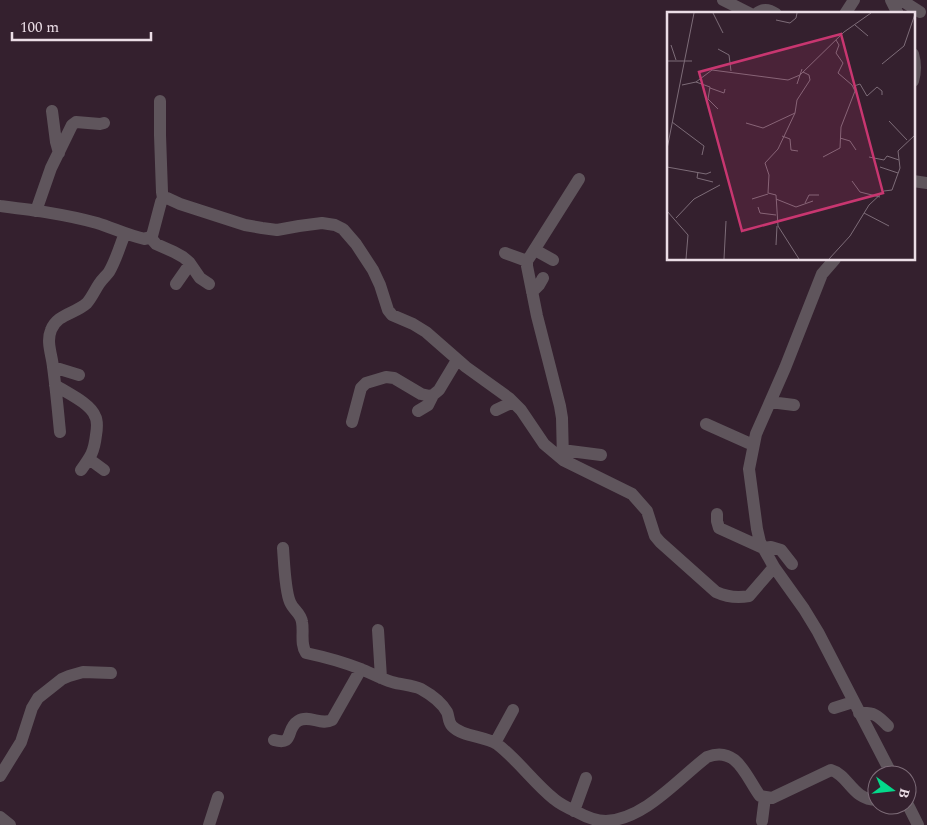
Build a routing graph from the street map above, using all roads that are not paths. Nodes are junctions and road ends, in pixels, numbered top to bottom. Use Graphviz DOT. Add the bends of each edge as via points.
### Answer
graph roads {
  1 [pos="724,0"];
  2 [pos="854,0"];
  3 [pos="891,0"];
  4 [pos="902,0"];
  5 [pos="747,12"];
  6 [pos="759,12"];
  7 [pos="772,12"];
  8 [pos="846,12"];
  9 [pos="897,12"];
  10 [pos="920,12"];
  11 [pos="914,58"];
  12 [pos="914,78"];
  13 [pos="160,101"];
  14 [pos="52,110"];
  15 [pos="104,123"];
  16 [pos="59,153"];
  17 [pos="579,179"];
  18 [pos="914,181"];
  19 [pos="927,183"];
  20 [pos="163,198"];
  21 [pos="0,206"];
  22 [pos="36,211"];
  23 [pos="125,233"];
  24 [pos="150,237"];
  25 [pos="535,250"];
  26 [pos="505,253"];
  27 [pos="553,260"];
  28 [pos="834,260"];
  29 [pos="528,261"];
  30 [pos="190,264"];
  31 [pos="543,278"];
  32 [pos="176,284"];
  33 [pos="209,284"];
  34 [pos="532,292"];
  35 [pos="457,360"];
  36 [pos="53,366"];
  37 [pos="79,375"];
  38 [pos="55,385"];
  39 [pos="433,395"];
  40 [pos="513,402"];
  41 [pos="770,402"];
  42 [pos="794,405"];
  43 [pos="496,410"];
  44 [pos="418,411"];
  45 [pos="352,422"];
  46 [pos="706,424"];
  47 [pos="60,432"];
  48 [pos="753,445"];
  49 [pos="562,455"];
  50 [pos="601,455"];
  51 [pos="104,470"];
  52 [pos="717,514"];
  53 [pos="283,548"];
  54 [pos="763,548"];
  55 [pos="792,564"];
  56 [pos="774,567"];
  57 [pos="378,630"];
  58 [pos="361,669"];
  59 [pos="111,673"];
  60 [pos="381,678"];
  61 [pos="856,707"];
  62 [pos="834,708"];
  63 [pos="513,710"];
  64 [pos="888,726"];
  65 [pos="274,740"];
  66 [pos="495,743"];
  67 [pos="887,765"];
  68 [pos="0,776"];
  69 [pos="586,778"];
  70 [pos="218,797"];
  71 [pos="766,797"];
  72 [pos="867,799"];
  73 [pos="574,811"];
  74 [pos="0,817"];
  75 [pos="762,821"];
  76 [pos="622,822"];
  77 [pos="10,825"];
  78 [pos="209,825"];
  1 -- 5 [label="street"];
  2 -- 8 [label="street"];
  3 -- 9 [label="street"];
  4 -- 10 [label="street"];
  6 -- 7 [label="street"];
  11 -- 12 [label="street"];
  13 -- 20 [label="street"];
  14 -- 16 [label="street"];
  15 -- 16 [label="street" via="76,122"];
  16 -- 22 [label="street"];
  17 -- 25 [label="street"];
  18 -- 19 [label="street"];
  20 -- 24 [label="street"];
  20 -- 35 [label="street" via="262,228 277,230 322,223 344,229 373,270 388,310 426,332"];
  21 -- 22 [label="street"];
  22 -- 23 [label="street" via="96,223"];
  23 -- 24 [label="street" via="145,239"];
  23 -- 36 [label="street" via="108,274 88,302 57,320 51,328 49,338"];
  24 -- 30 [label="street"];
  25 -- 27 [label="street"];
  25 -- 29 [label="street"];
  26 -- 29 [label="street"];
  28 -- 41 [label="street" via="822,274 812,296"];
  29 -- 34 [label="street"];
  30 -- 32 [label="street"];
  30 -- 33 [label="street"];
  31 -- 34 [label="street"];
  34 -- 49 [label="street" via="560,406"];
  35 -- 39 [label="street"];
  35 -- 40 [label="street"];
  36 -- 37 [label="street"];
  36 -- 38 [label="street"];
  38 -- 47 [label="street"];
  38 -- 51 [label="street" via="82,401 95,414 95,448 85,464"];
  39 -- 44 [label="street" via="428,405"];
  39 -- 45 [label="street" via="421,394 394,378 370,381 361,388"];
  40 -- 43 [label="street"];
  40 -- 49 [label="street" via="544,444"];
  41 -- 42 [label="street"];
  41 -- 48 [label="street"];
  46 -- 48 [label="street"];
  48 -- 54 [label="street" via="750,469 756,528"];
  49 -- 50 [label="street"];
  49 -- 56 [label="street" via="632,494 647,511 660,542 716,592 724,596 749,596"];
  52 -- 54 [label="street" via="719,528"];
  53 -- 58 [label="street" via="288,596 302,621 303,648 306,652"];
  54 -- 55 [label="street" via="782,550"];
  54 -- 56 [label="street"];
  56 -- 61 [label="street" via="804,608"];
  57 -- 60 [label="street"];
  58 -- 60 [label="street"];
  58 -- 65 [label="street" via="330,722 303,719 294,725 286,740"];
  59 -- 68 [label="street" via="83,672 69,676 38,698 21,742"];
  60 -- 66 [label="street" via="422,690 446,710 452,727"];
  61 -- 62 [label="street"];
  61 -- 64 [label="street" via="877,715"];
  61 -- 67 [label="street"];
  63 -- 66 [label="street"];
  66 -- 73 [label="street" via="555,800"];
  69 -- 73 [label="street"];
  70 -- 78 [label="street"];
  71 -- 72 [label="street" via="772,798 831,770"];
  71 -- 75 [label="street"];
  71 -- 76 [label="street" via="760,796 736,761 714,754"];
  73 -- 76 [label="street" via="592,819"];
  74 -- 77 [label="street"];
}
